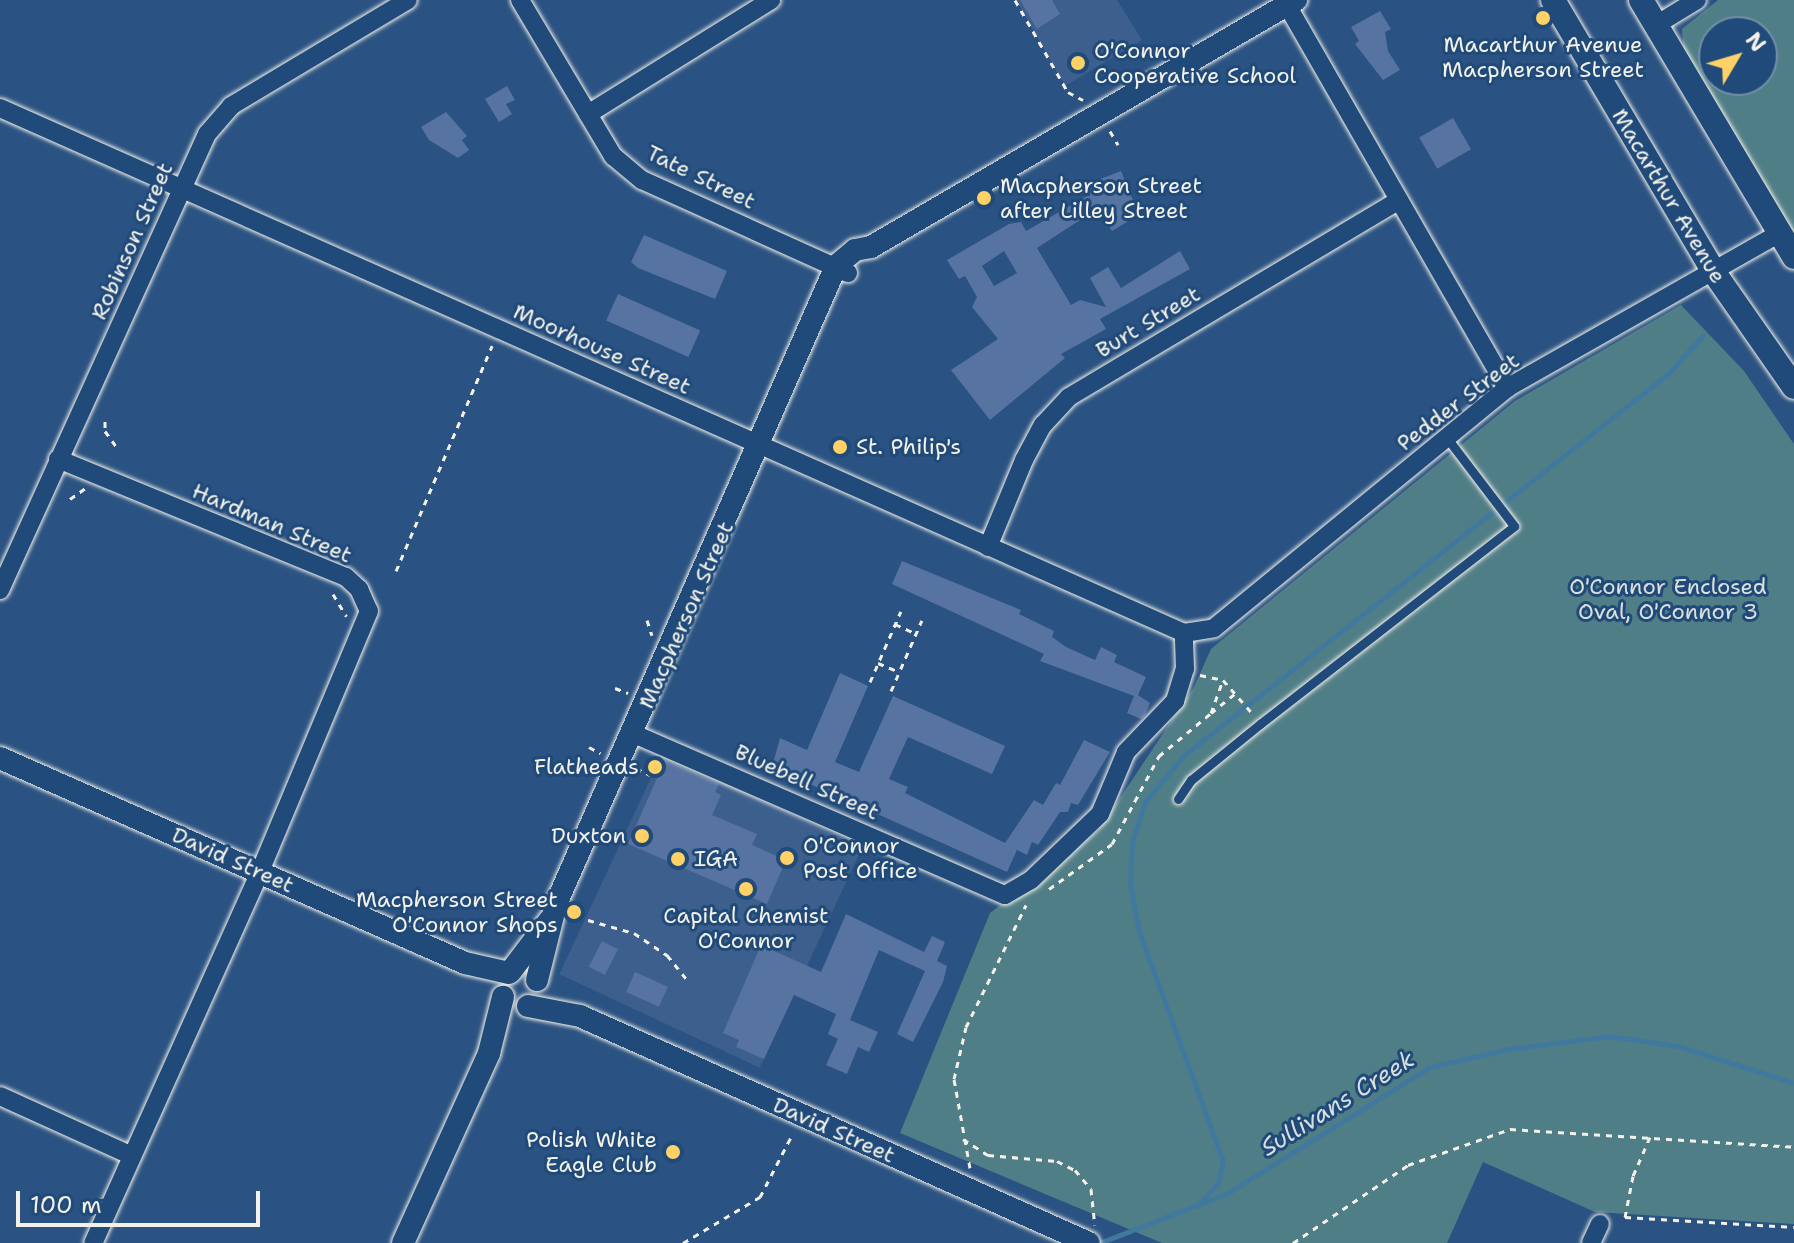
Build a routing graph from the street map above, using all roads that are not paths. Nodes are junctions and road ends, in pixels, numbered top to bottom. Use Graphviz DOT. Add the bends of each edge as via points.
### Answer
graph roads {
  1 [pos="408,0"];
  2 [pos="520,0"];
  3 [pos="771,0"];
  4 [pos="1553,0"];
  5 [pos="1641,0"];
  6 [pos="1697,0"];
  7 [pos="1292,3"];
  8 [pos="1656,25"];
  9 [pos="0,108"];
  10 [pos="588,114"];
  11 [pos="181,189"];
  12 [pos="1399,200"];
  13 [pos="1780,233"];
  14 [pos="1794,257"];
  15 [pos="842,270"];
  16 [pos="1713,271"];
  17 [pos="1789,371"];
  18 [pos="1507,388"];
  19 [pos="1447,438"];
  20 [pos="761,446"];
  21 [pos="58,459"];
  22 [pos="988,547"];
  23 [pos="0,590"];
  24 [pos="1184,633"];
  25 [pos="634,734"];
  26 [pos="0,758"];
  27 [pos="1178,799"];
  28 [pos="260,872"];
  29 [pos="552,917"];
  30 [pos="506,984"];
  31 [pos="532,995"];
  32 [pos="489,1053"];
  33 [pos="0,1096"];
  34 [pos="132,1156"];
  35 [pos="1600,1224"];
  36 [pos="1090,1238"];
  37 [pos="93,1243"];
  38 [pos="403,1243"];
  39 [pos="1591,1243"];
  1 -- 11 [label="street, Robinson Street" via="231,106 207,134"];
  2 -- 10 [label="street, Tate Street"];
  3 -- 10 [label="street"];
  4 -- 16 [label="main road, Macarthur Avenue"];
  5 -- 8 [label="main road"];
  6 -- 8 [label="street"];
  7 -- 12 [label="street"];
  7 -- 15 [label="street, Macpherson Street" via="871,247"];
  8 -- 13 [label="main road"];
  9 -- 11 [label="street, Moorhouse Street"];
  10 -- 15 [label="street, Tate Street" via="613,156 642,180"];
  11 -- 20 [label="street, Moorhouse Street"];
  11 -- 21 [label="street, Robinson Street"];
  12 -- 18 [label="street"];
  12 -- 22 [label="street, Burt Street" via="1069,397 1043,425 1024,460"];
  13 -- 14 [label="main road"];
  13 -- 16 [label="street, Pedder Street"];
  15 -- 20 [label="street, Macpherson Street" via="816,312"];
  16 -- 17 [label="main road, Macarthur Avenue"];
  16 -- 18 [label="street, Pedder Street"];
  18 -- 19 [label="street, Pedder Street"];
  19 -- 24 [label="street, Pedder Street" via="1214,628"];
  19 -- 27 [label="lane" via="1514,526 1257,720 1191,780"];
  20 -- 22 [label="street, Moorhouse Street"];
  20 -- 25 [label="street, Macpherson Street"];
  21 -- 23 [label="street, Robinson Street"];
  21 -- 28 [label="street, Hardman Street" via="346,577 365,599 365,627"];
  22 -- 24 [label="street, Moorhouse Street"];
  24 -- 25 [label="street, Bluebell Street" via="1185,669 1175,701 1126,752 1100,814 1032,888 1005,895"];
  25 -- 29 [label="street, Macpherson Street"];
  26 -- 28 [label="street, David Street"];
  28 -- 30 [label="street, David Street"];
  28 -- 34 [label="street, Hardman Street"];
  29 -- 30 [label="street, Macpherson Street"];
  29 -- 31 [label="street, Macpherson Street"];
  30 -- 31 [label="street" via="512,1006"];
  30 -- 31 [label="street" via="525,970"];
  30 -- 32 [label="street"];
  31 -- 32 [label="street"];
  31 -- 36 [label="street, David Street"];
  32 -- 38 [label="street"];
  33 -- 34 [label="street"];
  34 -- 37 [label="street, Hardman Street"];
  35 -- 39 [label="street"];
}
